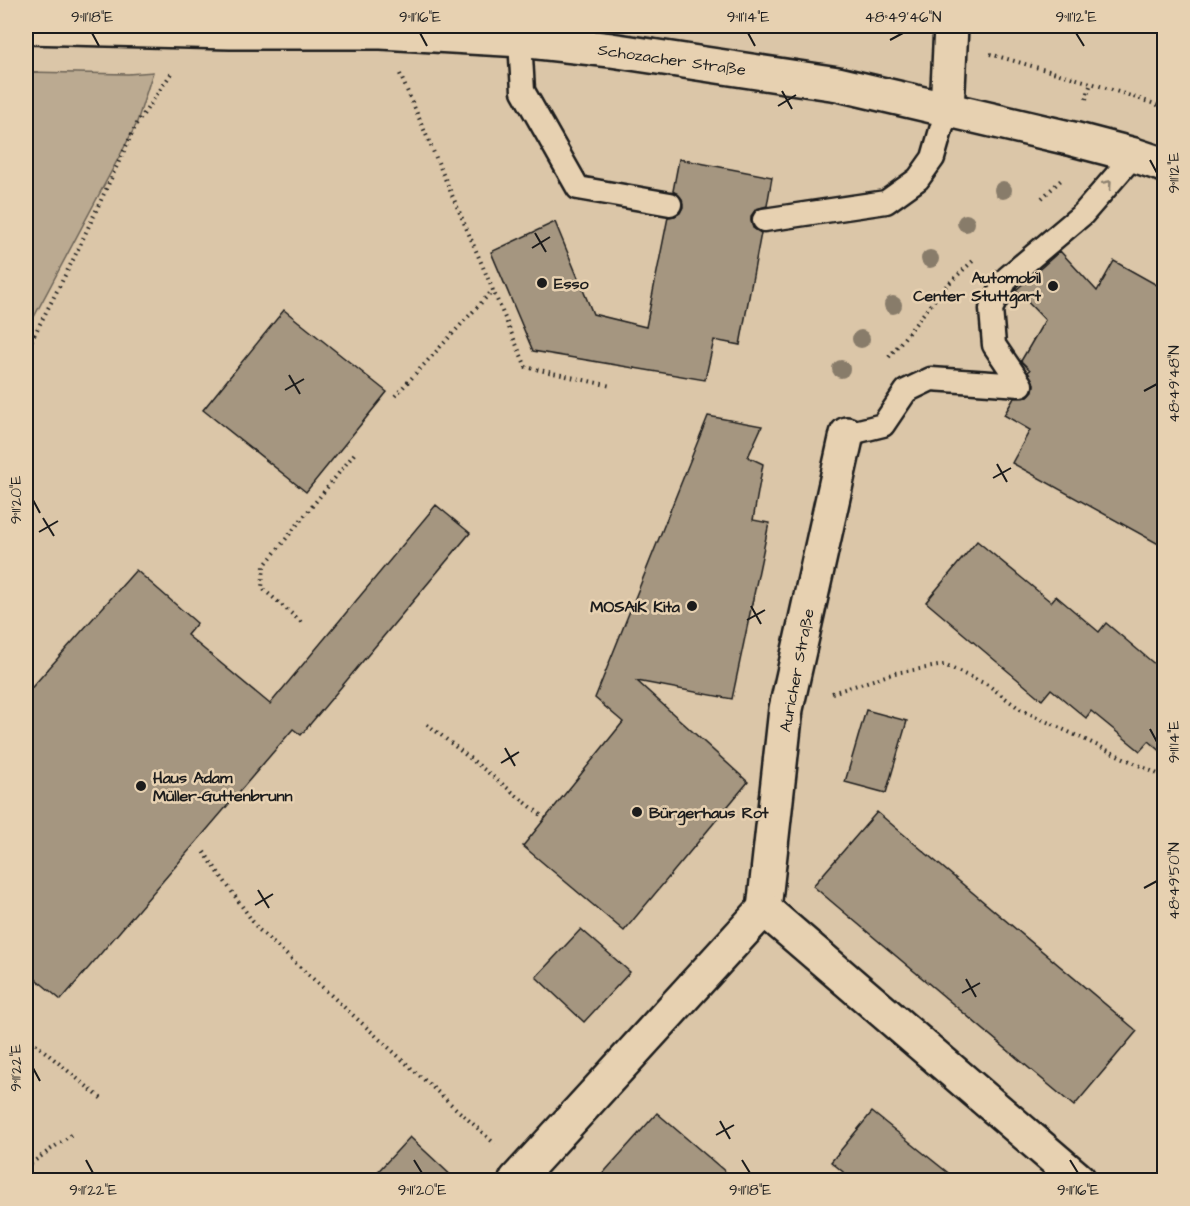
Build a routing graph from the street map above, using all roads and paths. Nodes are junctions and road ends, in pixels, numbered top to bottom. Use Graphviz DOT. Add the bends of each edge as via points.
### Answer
graph roads {
  1 [pos="26,27"];
  2 [pos="128,27"];
  3 [pos="381,32"];
  4 [pos="950,34"];
  5 [pos="520,40"];
  6 [pos="1164,107"];
  7 [pos="946,109"];
  8 [pos="136,125"];
  9 [pos="1134,155"];
  10 [pos="1164,165"];
  11 [pos="670,204"];
  12 [pos="764,220"];
  13 [pos="493,290"];
  14 [pos="26,351"];
  15 [pos="611,386"];
  16 [pos="395,396"];
  17 [pos="848,434"];
  18 [pos="354,453"];
  19 [pos="301,622"];
  20 [pos="786,709"];
  21 [pos="427,724"];
  22 [pos="1164,777"];
  23 [pos="545,818"];
  24 [pos="204,852"];
  25 [pos="764,909"];
  26 [pos="26,1035"];
  27 [pos="103,1100"];
  28 [pos="71,1135"];
  29 [pos="26,1167"];
  30 [pos="520,1176"];
  31 [pos="1079,1180"];
  1 -- 2 [label="street, Schozacher Straße"];
  2 -- 3 [label="street, Schozacher Straße"];
  3 -- 5 [label="street, Schozacher Straße"];
  3 -- 13 [label="path"];
  4 -- 6 [label="path"];
  4 -- 7 [label="street"];
  5 -- 7 [label="street, Schozacher Straße" via="838,84"];
  5 -- 11 [label="lane" via="523,91 578,188"];
  7 -- 9 [label="street, Schozacher Straße"];
  7 -- 12 [label="lane" via="933,159 918,179 886,202"];
  8 -- 14 [label="path"];
  9 -- 10 [label="street, Schozacher Straße"];
  17 -- 9 [label="lane, one-way" via="883,425 906,391 931,379 1021,385 994,345 991,309 1007,278 1083,214"];
  13 -- 15 [label="path" via="526,367"];
  13 -- 16 [label="path"];
  17 -- 20 [label="street, Auricher Straße"];
  18 -- 19 [label="path" via="264,566 262,588"];
  20 -- 22 [label="path" via="895,673 944,665 988,685 1020,709"];
  20 -- 25 [label="street, Auricher Straße"];
  21 -- 23 [label="path"];
  24 -- 30 [label="path" via="258,929"];
  25 -- 30 [label="street"];
  25 -- 31 [label="street"];
  26 -- 27 [label="path"];
  28 -- 29 [label="path"];
}
